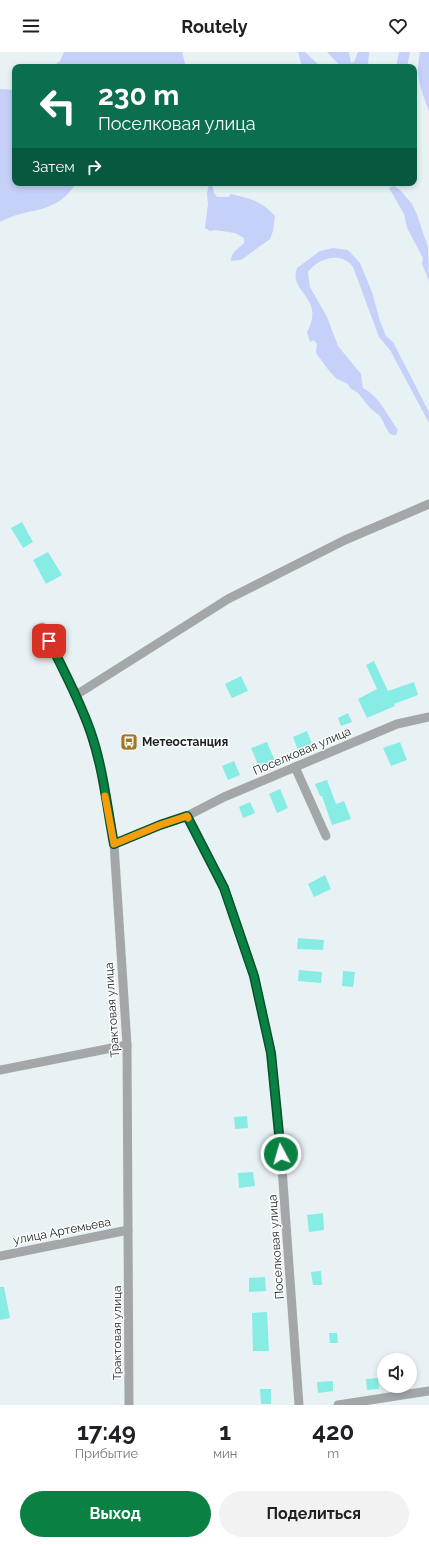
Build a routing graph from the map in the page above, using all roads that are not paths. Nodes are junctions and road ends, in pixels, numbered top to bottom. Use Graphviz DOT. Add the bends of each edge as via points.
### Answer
graph roads {
  1 [pos="429,504"];
  2 [pos="42,627"];
  3 [pos="76,695"];
  4 [pos="429,718"];
  5 [pos="295,767"];
  6 [pos="187,816"];
  7 [pos="326,836"];
  8 [pos="114,844"];
  9 [pos="127,1045"];
  10 [pos="0,1070"];
  11 [pos="128,1230"];
  12 [pos="0,1256"];
  13 [pos="429,1391"];
  14 [pos="129,1405"];
  15 [pos="299,1405"];
  16 [pos="338,1405"];
  1 -- 3 [label="street" via="345,540 228,599"];
  2 -- 3 [label="street, Трактовая улица"];
  3 -- 8 [label="street, Трактовая улица" via="102,773"];
  4 -- 5 [label="street, Поселковая улица" via="397,724"];
  5 -- 6 [label="street, Поселковая улица" via="224,797"];
  5 -- 7 [label="street"];
  6 -- 8 [label="street, Поселковая улица"];
  6 -- 15 [label="street, Поселковая улица" via="224,888 254,976 271,1053"];
  8 -- 9 [label="street, Трактовая улица"];
  9 -- 10 [label="street"];
  9 -- 11 [label="street, Трактовая улица"];
  11 -- 12 [label="street, улица Артемьева"];
  11 -- 14 [label="street, Трактовая улица"];
  13 -- 16 [label="street"];
}
